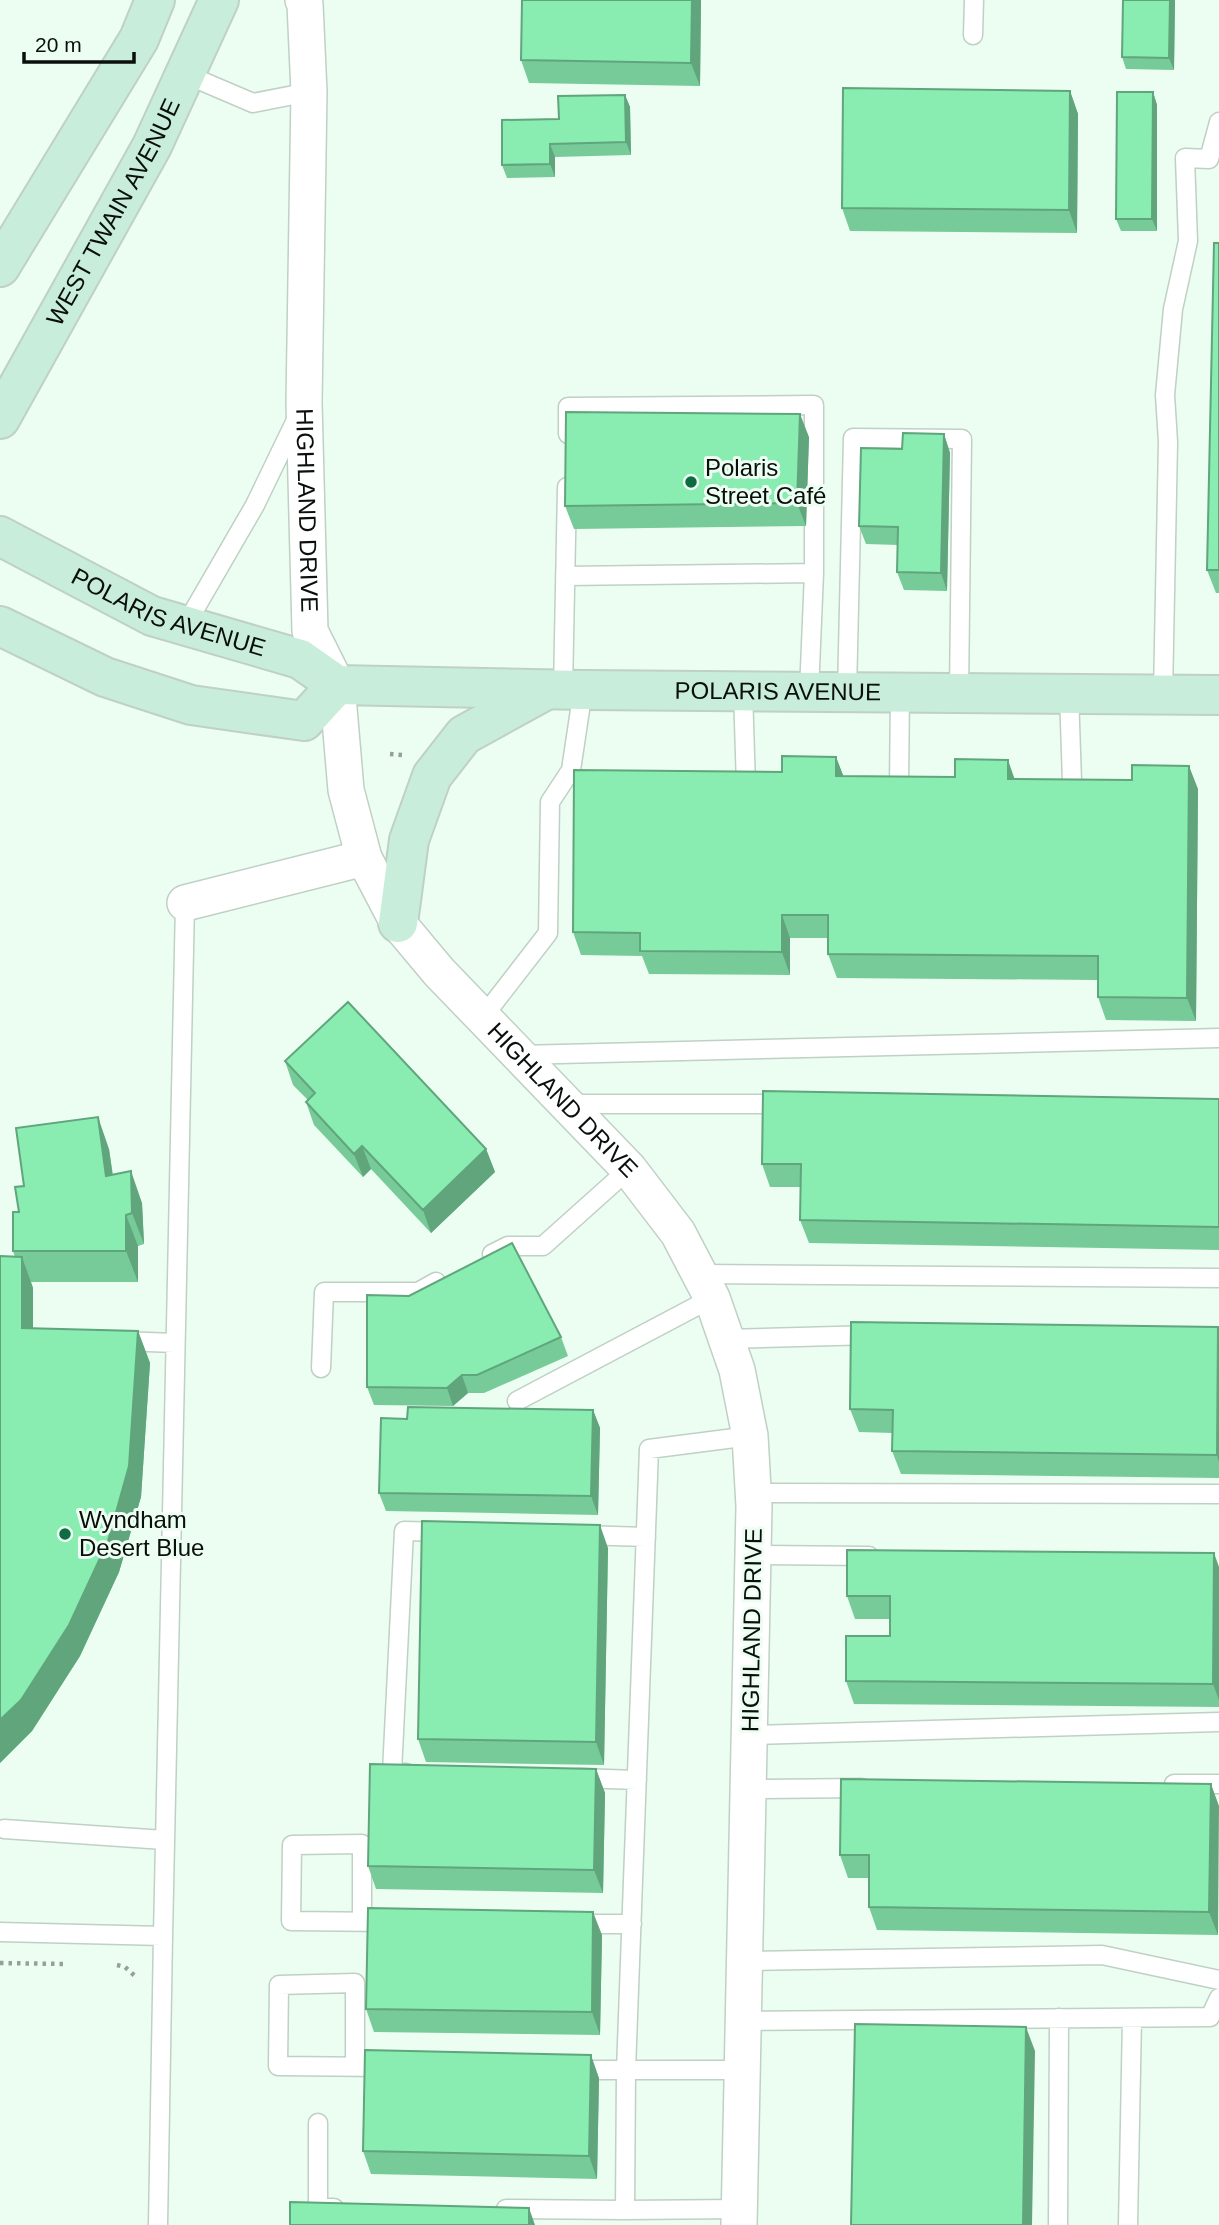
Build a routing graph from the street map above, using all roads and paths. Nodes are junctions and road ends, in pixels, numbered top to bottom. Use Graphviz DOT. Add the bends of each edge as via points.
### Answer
graph roads {
  1 [pos="155,0"];
  2 [pos="219,0"];
  3 [pos="303,0"];
  4 [pos="974,0"];
  5 [pos="973,35"];
  6 [pos="185,74"];
  7 [pos="309,92"];
  8 [pos="1219,122"];
  9 [pos="0,267"];
  10 [pos="304,402"];
  11 [pos="0,419"];
  12 [pos="567,446"];
  13 [pos="567,472"];
  14 [pos="0,536"];
  15 [pos="814,573"];
  16 [pos="565,576"];
  17 [pos="0,626"];
  18 [pos="185,626"];
  19 [pos="337,685"];
  20 [pos="564,690"];
  21 [pos="743,691"];
  22 [pos="809,692"];
  23 [pos="847,692"];
  24 [pos="900,692"];
  25 [pos="959,693"];
  26 [pos="1069,693"];
  27 [pos="1163,694"];
  28 [pos="1219,695"];
  29 [pos="1072,782"];
  30 [pos="746,786"];
  31 [pos="899,787"];
  32 [pos="364,858"];
  33 [pos="185,903"];
  34 [pos="398,923"];
  35 [pos="483,1017"];
  36 [pos="1219,1038"];
  37 [pos="519,1055"];
  38 [pos="566,1104"];
  39 [pos="796,1104"];
  40 [pos="629,1169"];
  41 [pos="474,1263"];
  42 [pos="452,1275"];
  43 [pos="1219,1278"];
  44 [pos="705,1286"];
  45 [pos="889,1335"];
  46 [pos="726,1339"];
  47 [pos="98,1340"];
  48 [pos="175,1343"];
  49 [pos="321,1367"];
  50 [pos="517,1401"];
  51 [pos="750,1436"];
  52 [pos="754,1493"];
  53 [pos="1219,1494"];
  54 [pos="457,1532"];
  55 [pos="565,1535"];
  56 [pos="646,1537"];
  57 [pos="754,1555"];
  58 [pos="888,1556"];
  59 [pos="1219,1722"];
  60 [pos="750,1735"];
  61 [pos="419,1773"];
  62 [pos="555,1777"];
  63 [pos="637,1780"];
  64 [pos="1163,1784"];
  65 [pos="1219,1784"];
  66 [pos="884,1787"];
  67 [pos="749,1789"];
  68 [pos="4,1829"];
  69 [pos="164,1840"];
  70 [pos="362,1922"];
  71 [pos="403,1922"];
  72 [pos="564,1924"];
  73 [pos="632,1924"];
  74 [pos="0,1932"];
  75 [pos="163,1936"];
  76 [pos="745,1961"];
  77 [pos="0,1964"];
  78 [pos="78,1965"];
  79 [pos="104,1965"];
  80 [pos="1219,1980"];
  81 [pos="140,1986"];
  82 [pos="1219,1998"];
  83 [pos="1059,2018"];
  84 [pos="1132,2018"];
  85 [pos="744,2021"];
  86 [pos="355,2067"];
  87 [pos="409,2068"];
  88 [pos="558,2070"];
  89 [pos="626,2070"];
  90 [pos="743,2070"];
  91 [pos="318,2123"];
  92 [pos="346,2208"];
  93 [pos="485,2209"];
  94 [pos="625,2210"];
  95 [pos="739,2217"];
  96 [pos="158,2225"];
  97 [pos="1058,2225"];
  98 [pos="1128,2225"];
  1 -- 9 [label="street" via="139,39"];
  2 -- 6 [label="street, WEST TWAIN AVENUE"];
  3 -- 7 [label="street, HIGHLAND DRIVE"];
  4 -- 5 [label="lane"];
  6 -- 7 [label="lane" via="253,103"];
  6 -- 11 [label="street, WEST TWAIN AVENUE" via="152,146"];
  7 -- 10 [label="street, HIGHLAND DRIVE"];
  8 -- 27 [label="lane" via="1209,159 1185,158 1188,240 1173,309 1165,395"];
  10 -- 18 [label="lane" via="255,505"];
  10 -- 19 [label="street, HIGHLAND DRIVE" via="310,631"];
  12 -- 15 [label="lane" via="568,407 814,405"];
  13 -- 16 [label="lane"];
  14 -- 18 [label="street, POLARIS AVENUE" via="152,615"];
  15 -- 16 [label="lane"];
  15 -- 22 [label="lane"];
  16 -- 20 [label="lane"];
  17 -- 19 [label="street" via="105,677 191,705 304,721"];
  18 -- 19 [label="street, POLARIS AVENUE" via="300,659"];
  19 -- 20 [label="street, POLARIS AVENUE"];
  19 -- 32 [label="street, HIGHLAND DRIVE" via="346,790"];
  20 -- 21 [label="street, POLARIS AVENUE"];
  20 -- 34 [label="street" via="464,735 432,776 409,840"];
  20 -- 35 [label="lane" via="571,770 550,802 548,933"];
  21 -- 22 [label="street, POLARIS AVENUE"];
  21 -- 30 [label="lane"];
  22 -- 23 [label="street, POLARIS AVENUE"];
  23 -- 24 [label="street, POLARIS AVENUE"];
  23 -- 25 [label="lane" via="853,438 962,439"];
  24 -- 25 [label="street, POLARIS AVENUE"];
  24 -- 31 [label="lane"];
  25 -- 26 [label="street, POLARIS AVENUE"];
  26 -- 27 [label="street, POLARIS AVENUE"];
  26 -- 29 [label="lane"];
  27 -- 28 [label="street, POLARIS AVENUE"];
  32 -- 33 [label="street"];
  32 -- 34 [label="street, HIGHLAND DRIVE"];
  33 -- 48 [label="lane"];
  34 -- 35 [label="street, HIGHLAND DRIVE"];
  35 -- 37 [label="street, HIGHLAND DRIVE"];
  36 -- 37 [label="lane"];
  37 -- 38 [label="street, HIGHLAND DRIVE"];
  38 -- 39 [label="lane"];
  38 -- 40 [label="street, HIGHLAND DRIVE"];
  40 -- 41 [label="lane" via="543,1246 508,1246"];
  40 -- 44 [label="street, HIGHLAND DRIVE" via="678,1233"];
  42 -- 49 [label="lane" via="418,1292 324,1292"];
  43 -- 44 [label="lane"];
  44 -- 46 [label="street, HIGHLAND DRIVE"];
  44 -- 50 [label="lane"];
  45 -- 46 [label="lane"];
  46 -- 51 [label="street, HIGHLAND DRIVE"];
  47 -- 48 [label="lane"];
  48 -- 69 [label="lane"];
  51 -- 52 [label="street, HIGHLAND DRIVE"];
  51 -- 56 [label="lane" via="649,1449"];
  52 -- 53 [label="lane"];
  52 -- 57 [label="street, HIGHLAND DRIVE"];
  54 -- 61 [label="lane" via="404,1531 392,1772"];
  55 -- 56 [label="lane"];
  56 -- 63 [label="lane"];
  57 -- 58 [label="lane"];
  57 -- 60 [label="street, HIGHLAND DRIVE"];
  59 -- 60 [label="lane"];
  60 -- 67 [label="street, HIGHLAND DRIVE"];
  62 -- 63 [label="lane"];
  63 -- 73 [label="lane"];
  64 -- 65 [label="lane"];
  66 -- 67 [label="lane"];
  67 -- 76 [label="street, HIGHLAND DRIVE"];
  68 -- 69 [label="lane"];
  69 -- 75 [label="lane"];
  70 -- 70 [label="lane" via="291,1921 292,1844 362,1844"];
  70 -- 71 [label="lane"];
  72 -- 73 [label="lane"];
  73 -- 89 [label="lane"];
  74 -- 75 [label="lane"];
  75 -- 96 [label="lane"];
  76 -- 80 [label="lane" via="1102,1955"];
  76 -- 85 [label="street, HIGHLAND DRIVE"];
  77 -- 78 [label="path"];
  79 -- 81 [label="path" via="125,1968"];
  82 -- 84 [label="lane" via="1210,2017"];
  83 -- 84 [label="lane"];
  83 -- 85 [label="lane"];
  83 -- 97 [label="lane"];
  84 -- 98 [label="lane"];
  85 -- 90 [label="street, HIGHLAND DRIVE"];
  86 -- 86 [label="lane" via="355,1983 279,1985 278,2066"];
  86 -- 87 [label="lane"];
  88 -- 89 [label="lane"];
  89 -- 90 [label="lane"];
  89 -- 94 [label="lane"];
  90 -- 95 [label="street, HIGHLAND DRIVE"];
  91 -- 92 [label="lane" via="318,2208"];
  93 -- 94 [label="lane"];
  94 -- 95 [label="lane"];
}
